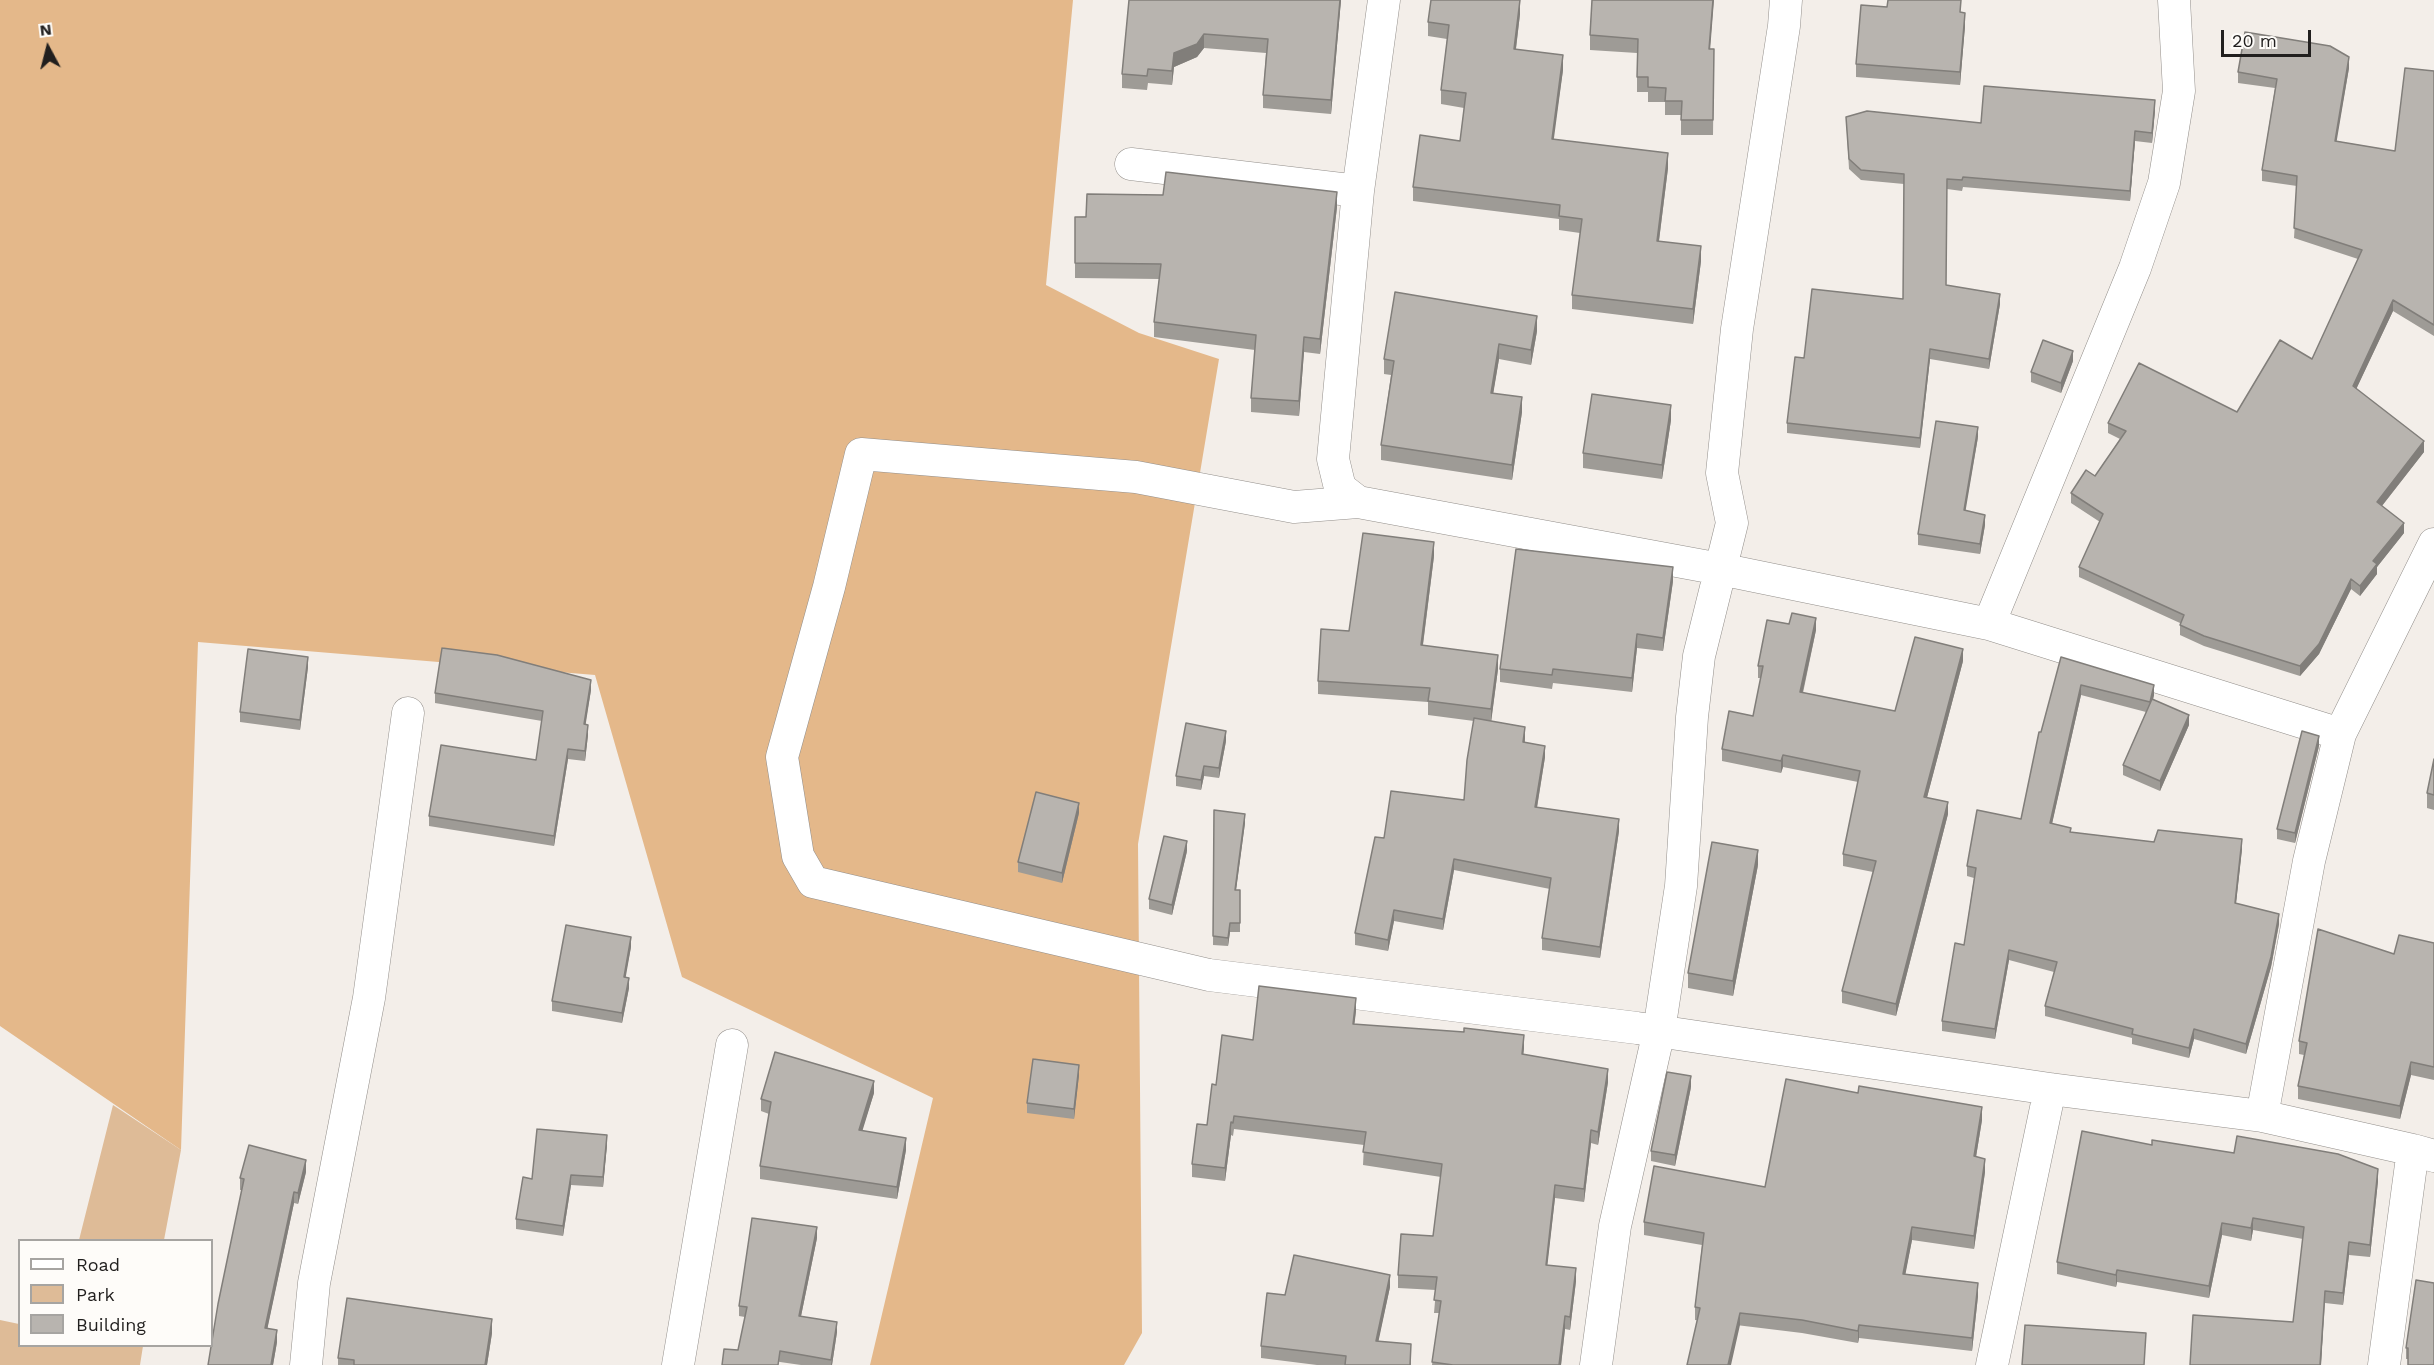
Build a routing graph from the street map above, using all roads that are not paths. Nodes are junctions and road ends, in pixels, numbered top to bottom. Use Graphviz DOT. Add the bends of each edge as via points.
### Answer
graph roads {
  1 [pos="1384,0"];
  2 [pos="1786,0"];
  3 [pos="2174,0"];
  4 [pos="1131,164"];
  5 [pos="1358,191"];
  6 [pos="1358,502"];
  7 [pos="2434,544"];
  8 [pos="1720,569"];
  9 [pos="1989,624"];
  10 [pos="408,713"];
  11 [pos="2340,734"];
  12 [pos="1659,1031"];
  13 [pos="732,1045"];
  14 [pos="2050,1089"];
  15 [pos="2262,1116"];
  16 [pos="2424,1153"];
  17 [pos="306,1365"];
  18 [pos="678,1365"];
  19 [pos="1596,1365"];
  20 [pos="1992,1365"];
  21 [pos="2384,1365"];
  1 -- 5 [label="street"];
  2 -- 8 [label="street" via="1737,329 1722,473 1732,523"];
  3 -- 9 [label="street" via="2179,91 2164,183 2135,268"];
  4 -- 5 [label="street"];
  5 -- 6 [label="street" via="1333,459 1340,488"];
  6 -- 8 [label="street"];
  6 -- 12 [label="street" via="1294,507 1136,477 861,454 782,757 798,856 813,882 1209,975"];
  7 -- 11 [label="street"];
  8 -- 9 [label="street"];
  8 -- 12 [label="street" via="1698,666 1681,886"];
  9 -- 11 [label="street"];
  10 -- 17 [label="street" via="369,998 315,1283"];
  11 -- 15 [label="street" via="2309,861"];
  12 -- 14 [label="street"];
  12 -- 19 [label="street" via="1615,1226"];
  13 -- 18 [label="street"];
  14 -- 15 [label="street"];
  14 -- 20 [label="street"];
  15 -- 16 [label="street"];
  16 -- 21 [label="street"];
}
